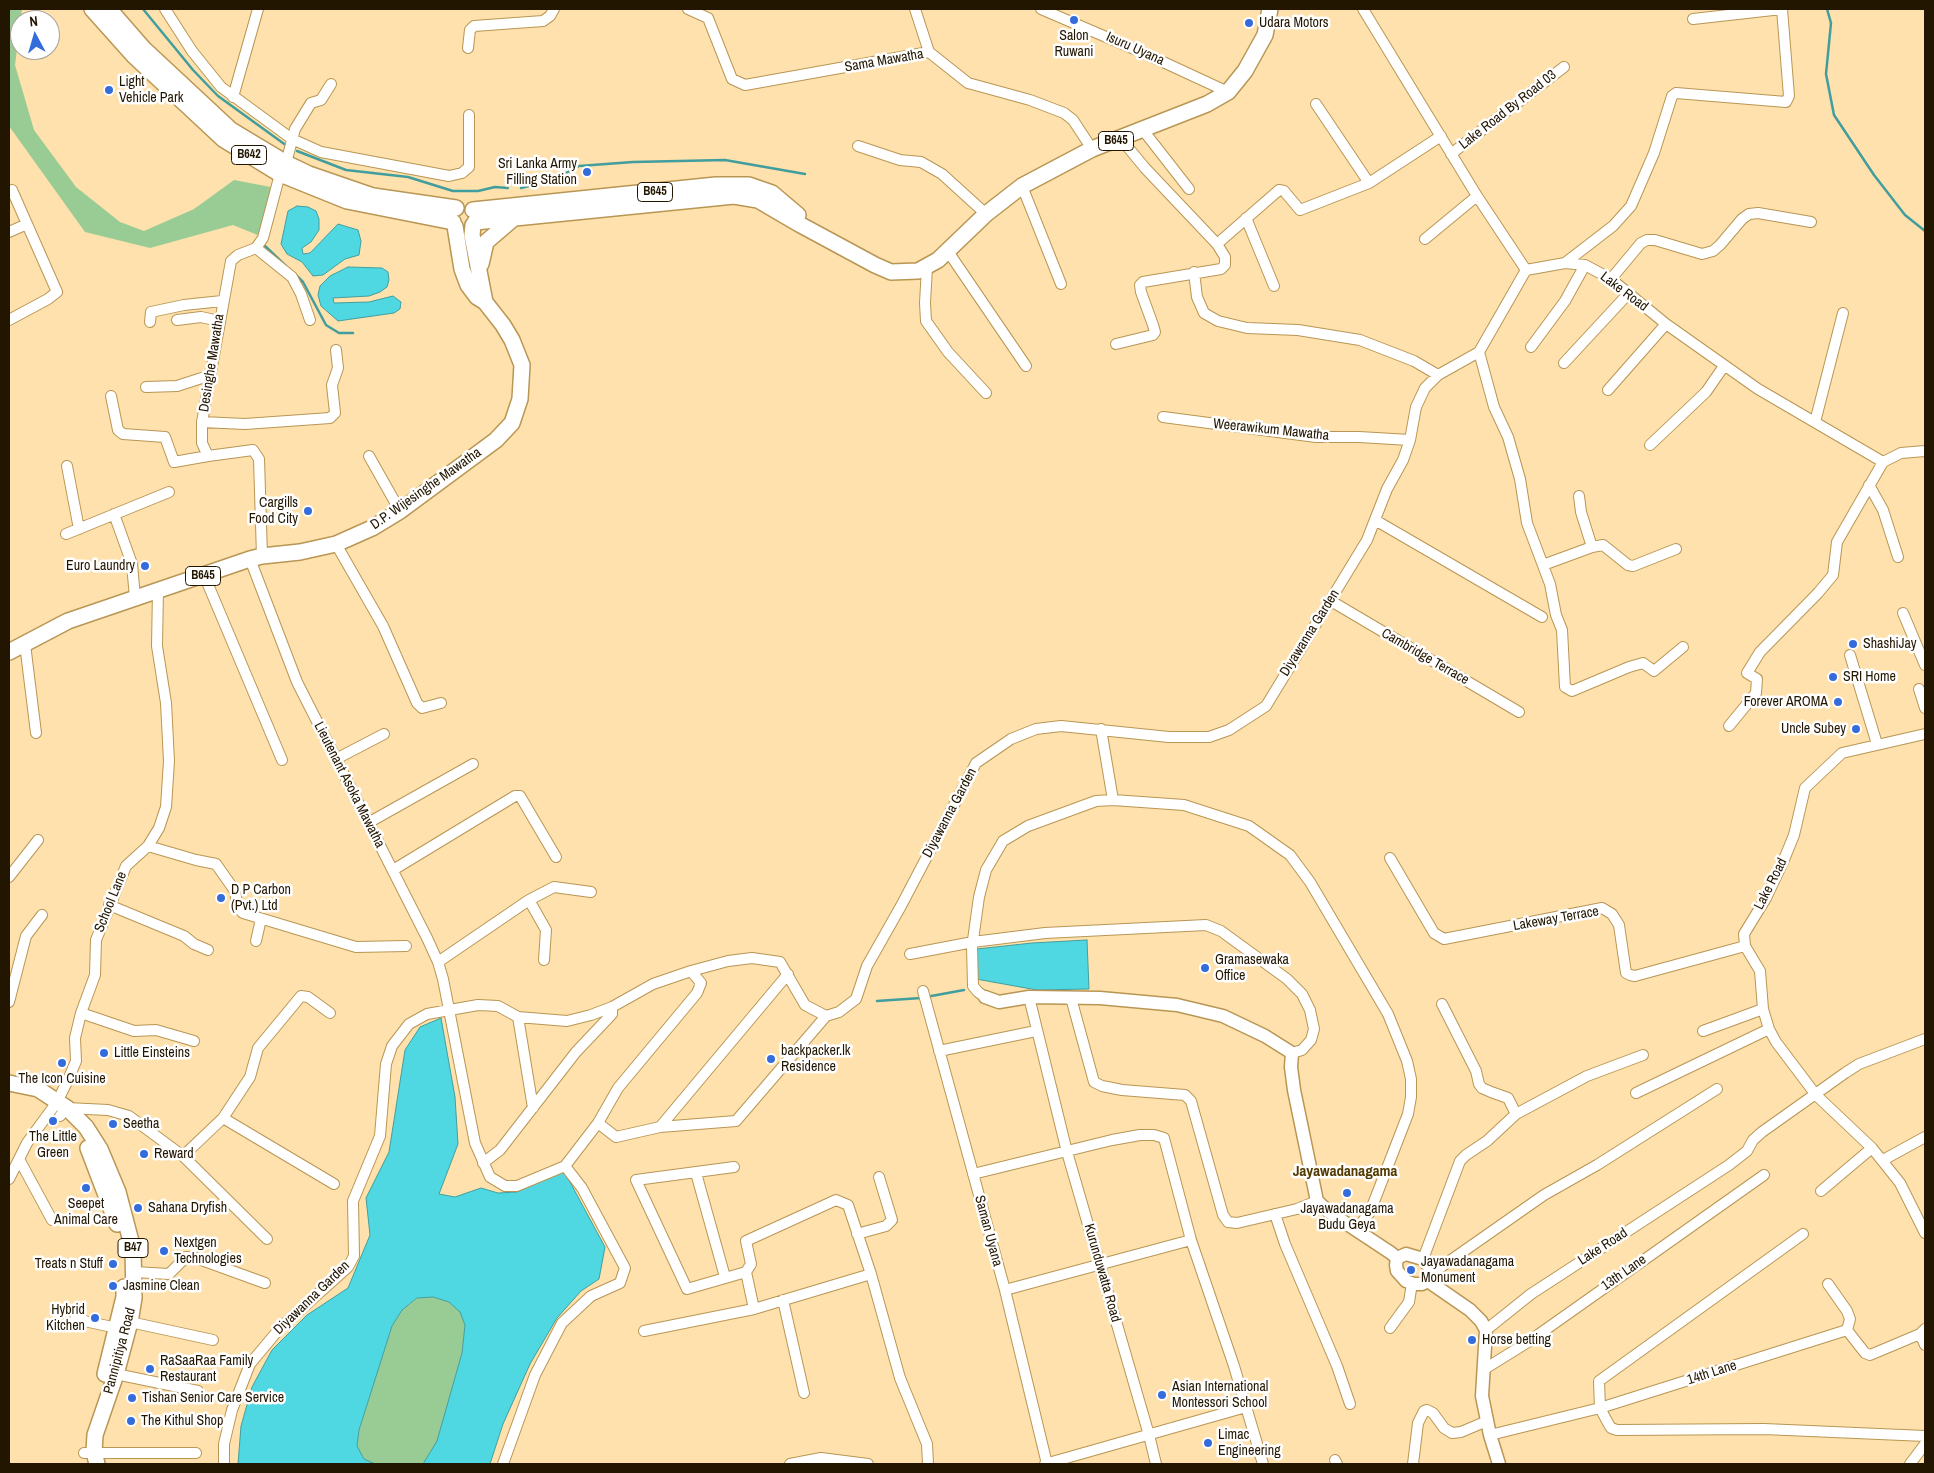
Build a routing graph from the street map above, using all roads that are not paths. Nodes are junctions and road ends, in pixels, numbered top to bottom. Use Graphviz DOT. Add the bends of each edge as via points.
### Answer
graph roads {
  1 [pos="92,9"];
  2 [pos="109,9"];
  3 [pos="165,9"];
  4 [pos="258,9"];
  5 [pos="554,9"];
  6 [pos="688,9"];
  7 [pos="915,9"];
  8 [pos="1041,9"];
  9 [pos="1270,9"];
  10 [pos="1363,9"];
  11 [pos="1782,9"];
  12 [pos="1693,19"];
  13 [pos="468,48"];
  14 [pos="929,52"];
  15 [pos="1564,67"];
  16 [pos="331,84"];
  17 [pos="1228,92"];
  18 [pos="233,98"];
  19 [pos="1316,104"];
  20 [pos="469,115"];
  21 [pos="1143,130"];
  22 [pos="1440,136"];
  23 [pos="292,139"];
  24 [pos="1121,139"];
  25 [pos="858,146"];
  26 [pos="1092,149"];
  27 [pos="1451,154"];
  28 [pos="283,169"];
  29 [pos="1369,183"];
  30 [pos="1022,186"];
  31 [pos="1189,189"];
  32 [pos="12,190"];
  33 [pos="1477,196"];
  34 [pos="986,214"];
  35 [pos="515,217"];
  36 [pos="1246,218"];
  37 [pos="455,219"];
  38 [pos="474,219"];
  39 [pos="1811,222"];
  40 [pos="27,224"];
  41 [pos="9,232"];
  42 [pos="820,234"];
  43 [pos="1425,239"];
  44 [pos="1217,244"];
  45 [pos="256,248"];
  46 [pos="947,250"];
  47 [pos="1565,263"];
  48 [pos="1585,265"];
  49 [pos="927,267"];
  50 [pos="1526,270"];
  51 [pos="480,272"];
  52 [pos="1194,272"];
  53 [pos="1611,279"];
  54 [pos="1061,284"];
  55 [pos="1274,286"];
  56 [pos="1628,294"];
  57 [pos="222,302"];
  58 [pos="485,302"];
  59 [pos="1843,313"];
  60 [pos="9,320"];
  61 [pos="177,320"];
  62 [pos="310,320"];
  63 [pos="150,322"];
  64 [pos="219,322"];
  65 [pos="1666,324"];
  66 [pos="1116,344"];
  67 [pos="1531,347"];
  68 [pos="336,350"];
  69 [pos="1480,352"];
  70 [pos="1564,363"];
  71 [pos="1026,366"];
  72 [pos="1724,366"];
  73 [pos="211,374"];
  74 [pos="1438,375"];
  75 [pos="146,387"];
  76 [pos="1608,390"];
  77 [pos="986,393"];
  78 [pos="111,396"];
  79 [pos="1162,417"];
  80 [pos="202,422"];
  81 [pos="1815,422"];
  82 [pos="1410,440"];
  83 [pos="1650,445"];
  84 [pos="1925,451"];
  85 [pos="208,456"];
  86 [pos="369,456"];
  87 [pos="1883,462"];
  88 [pos="67,466"];
  89 [pos="1869,485"];
  90 [pos="169,492"];
  91 [pos="1579,496"];
  92 [pos="400,511"];
  93 [pos="114,514"];
  94 [pos="1375,520"];
  95 [pos="79,529"];
  96 [pos="66,534"];
  97 [pos="336,544"];
  98 [pos="1592,547"];
  99 [pos="1676,549"];
  100 [pos="256,557"];
  101 [pos="1898,557"];
  102 [pos="1543,565"];
  103 [pos="204,575"];
  104 [pos="158,590"];
  105 [pos="135,598"];
  106 [pos="1331,601"];
  107 [pos="1903,613"];
  108 [pos="1542,617"];
  109 [pos="25,644"];
  110 [pos="1683,647"];
  111 [pos="9,652"];
  112 [pos="1850,655"];
  113 [pos="1925,665"];
  114 [pos="1919,689"];
  115 [pos="441,703"];
  116 [pos="1925,708"];
  117 [pos="1519,712"];
  118 [pos="1729,726"];
  119 [pos="1101,729"];
  120 [pos="36,734"];
  121 [pos="384,734"];
  122 [pos="1925,734"];
  123 [pos="1877,744"];
  124 [pos="336,759"];
  125 [pos="282,760"];
  126 [pos="473,764"];
  127 [pos="1114,800"];
  128 [pos="368,823"];
  129 [pos="38,840"];
  130 [pos="148,846"];
  131 [pos="556,857"];
  132 [pos="1390,858"];
  133 [pos="393,870"];
  134 [pos="9,877"];
  135 [pos="591,892"];
  136 [pos="529,900"];
  137 [pos="109,905"];
  138 [pos="42,915"];
  139 [pos="261,919"];
  140 [pos="256,941"];
  141 [pos="973,942"];
  142 [pos="406,946"];
  143 [pos="1745,946"];
  144 [pos="208,950"];
  145 [pos="910,954"];
  146 [pos="544,960"];
  147 [pos="438,962"];
  148 [pos="690,971"];
  149 [pos="788,974"];
  150 [pos="924,995"];
  151 [pos="985,997"];
  152 [pos="1028,997"];
  153 [pos="1071,998"];
  154 [pos="9,1002"];
  155 [pos="1442,1004"];
  156 [pos="612,1006"];
  157 [pos="448,1009"];
  158 [pos="1764,1009"];
  159 [pos="81,1012"];
  160 [pos="330,1013"];
  161 [pos="826,1016"];
  162 [pos="518,1017"];
  163 [pos="1769,1029"];
  164 [pos="1036,1031"];
  165 [pos="1703,1031"];
  166 [pos="1925,1039"];
  167 [pos="194,1041"];
  168 [pos="939,1051"];
  169 [pos="1292,1053"];
  170 [pos="1643,1055"];
  171 [pos="9,1083"];
  172 [pos="1717,1089"];
  173 [pos="9,1092"];
  174 [pos="1636,1093"];
  175 [pos="1816,1095"];
  176 [pos="533,1108"];
  177 [pos="59,1109"];
  178 [pos="1516,1114"];
  179 [pos="223,1118"];
  180 [pos="598,1123"];
  181 [pos="660,1127"];
  182 [pos="1925,1137"];
  183 [pos="1872,1148"];
  184 [pos="1067,1152"];
  185 [pos="183,1156"];
  186 [pos="1883,1160"];
  187 [pos="14,1163"];
  188 [pos="483,1163"];
  189 [pos="565,1166"];
  190 [pos="734,1167"];
  191 [pos="696,1173"];
  192 [pos="973,1174"];
  193 [pos="1764,1175"];
  194 [pos="879,1177"];
  195 [pos="9,1179"];
  196 [pos="334,1184"];
  197 [pos="1821,1192"];
  198 [pos="1316,1201"];
  199 [pos="1275,1214"];
  200 [pos="52,1220"];
  201 [pos="1356,1230"];
  202 [pos="1925,1233"];
  203 [pos="858,1234"];
  204 [pos="1803,1234"];
  205 [pos="267,1239"];
  206 [pos="1192,1240"];
  207 [pos="1397,1258"];
  208 [pos="1423,1260"];
  209 [pos="1099,1264"];
  210 [pos="134,1272"];
  211 [pos="746,1272"];
  212 [pos="871,1274"];
  213 [pos="725,1277"];
  214 [pos="1429,1277"];
  215 [pos="265,1283"];
  216 [pos="1412,1283"];
  217 [pos="1828,1284"];
  218 [pos="1004,1290"];
  219 [pos="783,1300"];
  220 [pos="754,1309"];
  221 [pos="75,1319"];
  222 [pos="123,1325"];
  223 [pos="1390,1328"];
  224 [pos="1486,1330"];
  225 [pos="1847,1330"];
  226 [pos="644,1331"];
  227 [pos="1923,1331"];
  228 [pos="213,1340"];
  229 [pos="1925,1345"];
  230 [pos="1483,1370"];
  231 [pos="111,1372"];
  232 [pos="198,1391"];
  233 [pos="804,1393"];
  234 [pos="1350,1404"];
  235 [pos="1246,1407"];
  236 [pos="1600,1408"];
  237 [pos="1487,1421"];
  238 [pos="1149,1435"];
  239 [pos="1490,1436"];
  240 [pos="1925,1436"];
  241 [pos="1925,1444"];
  242 [pos="196,1453"];
  243 [pos="91,1458"];
  244 [pos="849,1463"];
  245 [pos="1058,1463"];
  246 [pos="224,1464"];
  247 [pos="503,1464"];
  248 [pos="790,1464"];
  249 [pos="868,1464"];
  250 [pos="928,1464"];
  251 [pos="1046,1464"];
  252 [pos="1156,1464"];
  253 [pos="1263,1464"];
  254 [pos="1413,1464"];
  255 [pos="1500,1464"];
  256 [pos="1910,1464"];
  1 -- 28 [label="main road, B642" via="134,56 223,139"];
  2 -- 28 [label="main road, B642" via="143,48 230,130"];
  3 -- 18 [label="street" via="192,51"];
  4 -- 18 [label="street"];
  5 -- 13 [label="street" via="542,21 474,26 470,30"];
  6 -- 14 [label="street, Sama Mawatha" via="708,18 732,79 745,85"];
  7 -- 14 [label="street"];
  8 -- 17 [label="street, Isuru Uyana"];
  9 -- 17 [label="main road, B645" via="1265,35 1245,71"];
  10 -- 22 [label="street"];
  11 -- 12 [label="street"];
  11 -- 47 [label="street" via="1789,96 1786,102 1672,96 1654,153 1631,206 1613,226"];
  14 -- 26 [label="street, Sama Mawatha" via="968,83 1064,113 1073,120"];
  15 -- 27 [label="street, Lake Road By Road 03"];
  16 -- 23 [label="street" via="321,100 311,102"];
  17 -- 21 [label="main road, B645"];
  18 -- 23 [label="street"];
  19 -- 29 [label="street"];
  20 -- 23 [label="street" via="469,167 462,173 449,176 321,152"];
  21 -- 24 [label="main road, B645"];
  21 -- 31 [label="street"];
  22 -- 27 [label="street"];
  22 -- 29 [label="street"];
  23 -- 28 [label="street"];
  24 -- 26 [label="main road, B645"];
  24 -- 44 [label="street"];
  25 -- 34 [label="street" via="900,160 921,162 942,174"];
  26 -- 30 [label="main road, B645"];
  27 -- 33 [label="street"];
  28 -- 37 [label="main road, B642"];
  28 -- 45 [label="street" via="264,238"];
  29 -- 36 [label="street" via="1300,210 1280,190"];
  30 -- 34 [label="main road, B645"];
  30 -- 54 [label="street"];
  32 -- 40 [label="street"];
  33 -- 43 [label="street"];
  33 -- 50 [label="street"];
  34 -- 46 [label="main road, B645"];
  35 -- 38 [label="main road, B645"];
  35 -- 42 [label="main road, B645" via="734,196 758,200"];
  35 -- 51 [label="main road" via="486,242"];
  36 -- 44 [label="street"];
  36 -- 55 [label="street"];
  37 -- 38 [label="main road" via="467,229"];
  37 -- 38 [label="main road" via="467,206"];
  37 -- 58 [label="main road, D.P. Wijesinghe Mawatha / B645" via="462,269 472,291"];
  38 -- 42 [label="main road, B645" via="716,186 748,185 772,194"];
  38 -- 51 [label="main road, D.P. Wijesinghe Mawatha / B645" via="472,235"];
  39 -- 53 [label="street" via="1749,214 1713,251 1702,254 1647,240"];
  40 -- 41 [label="street"];
  40 -- 60 [label="street" via="57,292"];
  42 -- 49 [label="main road, B645" via="891,272 918,271"];
  44 -- 52 [label="street" via="1225,265 1221,269"];
  45 -- 57 [label="street, Desinghe Mawatha" via="231,261"];
  45 -- 62 [label="street" via="292,277 302,294"];
  46 -- 49 [label="main road, B645"];
  46 -- 71 [label="street"];
  47 -- 48 [label="street, Lake Road"];
  47 -- 50 [label="street, Lake Road"];
  48 -- 53 [label="street, Lake Road"];
  48 -- 67 [label="street" via="1565,301"];
  49 -- 77 [label="street" via="926,320 948,352"];
  50 -- 69 [label="street"];
  51 -- 58 [label="main road, D.P. Wijesinghe Mawatha / B645"];
  52 -- 66 [label="street" via="1143,282 1141,292 1155,332"];
  52 -- 74 [label="street" via="1204,313 1218,321 1247,328 1298,330 1360,340 1414,361"];
  53 -- 56 [label="street, Lake Road"];
  56 -- 65 [label="street, Lake Road"];
  56 -- 70 [label="street"];
  57 -- 63 [label="street" via="151,312"];
  57 -- 64 [label="street, Desinghe Mawatha"];
  58 -- 92 [label="main road, D.P. Wijesinghe Mawatha / B645" via="512,340 522,365 520,399 512,423 496,440"];
  59 -- 81 [label="street"];
  61 -- 64 [label="street" via="201,317"];
  64 -- 73 [label="street, Desinghe Mawatha"];
  65 -- 72 [label="street, Lake Road"];
  65 -- 76 [label="street"];
  68 -- 80 [label="street" via="338,368 332,385 335,413 330,418 245,424"];
  69 -- 74 [label="street"];
  69 -- 102 [label="street" via="1494,407 1508,437 1520,479 1527,523"];
  72 -- 81 [label="street, Lake Road"];
  72 -- 83 [label="street" via="1706,392"];
  73 -- 75 [label="street" via="177,386"];
  73 -- 80 [label="street, Desinghe Mawatha"];
  74 -- 82 [label="street, Diyawanna Garden" via="1425,388 1416,407"];
  78 -- 85 [label="street" via="118,430 123,434 165,437 174,462"];
  79 -- 82 [label="street, Weerawikum Mawatha" via="1316,437"];
  80 -- 85 [label="street, Desinghe Mawatha" via="202,443"];
  81 -- 87 [label="street, Lake Road"];
  82 -- 94 [label="street, Diyawanna Garden"];
  84 -- 87 [label="street" via="1901,453"];
  85 -- 100 [label="street" via="253,450 259,459"];
  86 -- 92 [label="street"];
  87 -- 89 [label="street"];
  88 -- 95 [label="street"];
  89 -- 101 [label="street" via="1883,510"];
  89 -- 118 [label="street" via="1837,542 1833,575 1760,652 1747,673 1757,680 1756,693"];
  90 -- 93 [label="street"];
  91 -- 98 [label="street"];
  92 -- 97 [label="main road, D.P. Wijesinghe Mawatha / B645"];
  93 -- 95 [label="street"];
  93 -- 105 [label="street" via="132,564"];
  94 -- 106 [label="street, Diyawanna Garden" via="1367,540"];
  94 -- 108 [label="street"];
  95 -- 96 [label="street"];
  97 -- 100 [label="main road, D.P. Wijesinghe Mawatha / B645"];
  97 -- 115 [label="street" via="383,626 417,703 422,708"];
  98 -- 99 [label="street" via="1603,545 1633,566"];
  98 -- 102 [label="street"];
  100 -- 103 [label="main road, D.P. Wijesinghe Mawatha / B645"];
  100 -- 124 [label="street, Lieutenant Asoka Mawatha" via="297,682"];
  102 -- 110 [label="street" via="1562,630 1564,686 1572,691 1643,663 1654,671"];
  103 -- 104 [label="main road, D.P. Wijesinghe Mawatha / B645"];
  103 -- 125 [label="street"];
  104 -- 105 [label="main road, D.P. Wijesinghe Mawatha / B645"];
  104 -- 130 [label="street, School Lane" via="157,646 166,703 169,761 166,807"];
  105 -- 109 [label="main road, D.P. Wijesinghe Mawatha / B645" via="68,621"];
  106 -- 117 [label="street, Cambridge Terrace"];
  106 -- 119 [label="street, Diyawanna Garden" via="1266,706 1229,730 1209,737 1169,737"];
  107 -- 113 [label="street"];
  109 -- 111 [label="main road, D.P. Wijesinghe Mawatha / B645"];
  109 -- 120 [label="street"];
  112 -- 123 [label="street"];
  114 -- 116 [label="street"];
  119 -- 127 [label="street"];
  119 -- 161 [label="street, Diyawanna Garden" via="1061,726 1036,729 1011,739 976,763 867,966 856,999 839,1012"];
  121 -- 124 [label="street"];
  122 -- 123 [label="street, Lake Road"];
  123 -- 143 [label="street, Lake Road" via="1842,753 1805,788 1794,835 1766,898 1744,934"];
  124 -- 128 [label="street, Lieutenant Asoka Mawatha"];
  126 -- 128 [label="street"];
  127 -- 141 [label="street" via="1096,801 1062,812 1003,841 986,870"];
  127 -- 201 [label="street" via="1184,805 1249,826 1290,855 1310,882 1388,1014 1407,1061 1411,1097 1408,1114 1370,1212"];
  128 -- 133 [label="street, Lieutenant Asoka Mawatha"];
  129 -- 134 [label="street"];
  130 -- 137 [label="street, School Lane" via="126,866"];
  130 -- 139 [label="street" via="216,864 235,891 238,908"];
  131 -- 133 [label="street" via="520,796 515,796"];
  132 -- 143 [label="street, Lakeway Terrace" via="1434,933 1444,939 1602,908 1612,914 1618,925 1626,973 1630,975"];
  133 -- 147 [label="street, Lieutenant Asoka Mawatha"];
  135 -- 136 [label="street" via="554,887"];
  136 -- 146 [label="street" via="546,930"];
  136 -- 147 [label="street"];
  137 -- 144 [label="street" via="184,936"];
  137 -- 159 [label="street, School Lane" via="96,940 95,975"];
  138 -- 154 [label="street" via="26,936"];
  139 -- 140 [label="street"];
  139 -- 142 [label="street" via="356,947"];
  141 -- 145 [label="street"];
  141 -- 151 [label="street" via="973,986"];
  141 -- 169 [label="street" via="1045,933 1206,925 1221,931 1288,979 1302,994 1314,1029 1311,1040 1302,1050"];
  143 -- 158 [label="street" via="1760,971"];
  147 -- 157 [label="street, Lieutenant Asoka Mawatha"];
  148 -- 149 [label="street, Diyawanna Garden" via="752,958 780,962"];
  148 -- 156 [label="street, Diyawanna Garden" via="653,984"];
  148 -- 180 [label="street" via="701,983 697,993 618,1088"];
  149 -- 161 [label="street, Diyawanna Garden" via="805,1005"];
  149 -- 181 [label="street"];
  150 -- 168 [label="street, Saman Uyana"];
  151 -- 152 [label="street" via="999,1002"];
  152 -- 153 [label="street"];
  152 -- 164 [label="street, Kurunduwatta Road"];
  153 -- 169 [label="street" via="1140,1000 1200,1010 1245,1026"];
  153 -- 199 [label="street" via="1094,1082 1122,1090 1185,1095 1191,1101 1223,1215 1228,1222"];
  155 -- 178 [label="street" via="1476,1071 1479,1084 1508,1098"];
  156 -- 162 [label="street, Diyawanna Garden" via="591,1016 566,1021"];
  156 -- 176 [label="street" via="612,1014 576,1052"];
  157 -- 162 [label="street, Diyawanna Garden" via="498,1006"];
  157 -- 188 [label="street" via="475,1143"];
  157 -- 246 [label="street, Diyawanna Garden" via="427,1014 409,1024 392,1046 386,1064 380,1136 354,1201 354,1256 348,1267 280,1328 250,1364 232,1410 224,1444"];
  158 -- 163 [label="street"];
  158 -- 165 [label="street"];
  159 -- 167 [label="street" via="134,1031 156,1030"];
  159 -- 177 [label="street, School Lane" via="75,1038 76,1061"];
  160 -- 179 [label="street" via="308,997 301,996 258,1048 250,1077"];
  161 -- 181 [label="street" via="736,1120"];
  162 -- 176 [label="street"];
  163 -- 174 [label="street"];
  163 -- 175 [label="street"];
  164 -- 168 [label="street"];
  164 -- 184 [label="street, Kurunduwatta Road"];
  166 -- 175 [label="street, Lake Road" via="1859,1064"];
  168 -- 192 [label="street, Saman Uyana"];
  169 -- 198 [label="street" via="1294,1090"];
  170 -- 178 [label="street" via="1587,1076"];
  171 -- 177 [label="main road, Pannipitiya Road / B47" via="38,1089"];
  172 -- 214 [label="street" via="1544,1195"];
  173 -- 177 [label="main road, Pannipitiya Road / B47"];
  175 -- 183 [label="street"];
  175 -- 224 [label="street, Lake Road" via="1762,1132 1747,1151 1729,1164 1532,1294"];
  176 -- 188 [label="street" via="500,1150"];
  177 -- 185 [label="street" via="108,1110 129,1116"];
  177 -- 187 [label="street, School Lane" via="27,1143"];
  177 -- 210 [label="main road, Pannipitiya Road / B47" via="86,1127 100,1149 118,1192 133,1248"];
  177 -- 222 [label="main road, Pannipitiya Road / B47" via="91,1153 116,1219 123,1250"];
  178 -- 208 [label="street" via="1487,1142 1460,1161"];
  179 -- 185 [label="street"];
  179 -- 196 [label="street"];
  180 -- 181 [label="street" via="616,1137"];
  180 -- 189 [label="street"];
  182 -- 186 [label="street"];
  183 -- 186 [label="street"];
  183 -- 197 [label="street"];
  184 -- 192 [label="street"];
  184 -- 206 [label="street" via="1140,1135 1164,1138"];
  184 -- 209 [label="street, Kurunduwatta Road"];
  185 -- 205 [label="street"];
  186 -- 202 [label="street" via="1900,1182"];
  187 -- 195 [label="street, School Lane"];
  187 -- 200 [label="street"];
  188 -- 189 [label="street" via="490,1178 505,1186 517,1186"];
  189 -- 247 [label="street" via="582,1188 625,1268 620,1283 591,1296 562,1323 535,1375"];
  190 -- 191 [label="street"];
  191 -- 213 [label="street"];
  191 -- 213 [label="street" via="636,1180 687,1289"];
  192 -- 218 [label="street, Saman Uyana"];
  193 -- 230 [label="street, 13th Lane" via="1528,1342"];
  194 -- 203 [label="street" via="892,1220 886,1226"];
  198 -- 199 [label="street"];
  198 -- 201 [label="street"];
  199 -- 234 [label="street"];
  201 -- 207 [label="street"];
  203 -- 211 [label="street" via="848,1205 836,1200 746,1241 751,1264"];
  203 -- 212 [label="street"];
  204 -- 236 [label="street" via="1598,1381"];
  206 -- 209 [label="street"];
  206 -- 235 [label="street"];
  207 -- 208 [label="street" via="1406,1254"];
  207 -- 216 [label="street" via="1401,1276"];
  208 -- 214 [label="street" via="1429,1266"];
  209 -- 218 [label="street"];
  209 -- 238 [label="street, Kurunduwatta Road"];
  210 -- 215 [label="street" via="169,1274 186,1257"];
  210 -- 222 [label="main road, Pannipitiya Road / B47" via="134,1298"];
  211 -- 213 [label="street"];
  211 -- 220 [label="street"];
  212 -- 219 [label="street"];
  212 -- 250 [label="street" via="900,1378 927,1444"];
  214 -- 216 [label="street" via="1422,1284"];
  214 -- 224 [label="street" via="1470,1310"];
  216 -- 223 [label="street" via="1409,1302"];
  217 -- 225 [label="street" via="1847,1311 1850,1319"];
  218 -- 251 [label="street, Saman Uyana"];
  219 -- 220 [label="street"];
  219 -- 233 [label="street"];
  220 -- 226 [label="street"];
  221 -- 222 [label="street"];
  222 -- 228 [label="street"];
  222 -- 231 [label="main road, Pannipitiya Road / B47"];
  224 -- 230 [label="street"];
  225 -- 227 [label="street" via="1870,1355"];
  225 -- 236 [label="street, 14th Lane"];
  227 -- 229 [label="street"];
  230 -- 237 [label="street" via="1482,1396"];
  231 -- 232 [label="street"];
  231 -- 243 [label="main road, Pannipitiya Road / B47" via="86,1434"];
  235 -- 238 [label="street"];
  235 -- 253 [label="street"];
  236 -- 239 [label="street, 14th Lane"];
  236 -- 240 [label="street" via="1611,1428 1617,1430 1764,1429"];
  237 -- 239 [label="street"];
  237 -- 254 [label="street" via="1452,1433 1433,1413 1424,1411 1418,1424"];
  238 -- 245 [label="street"];
  238 -- 252 [label="street, Kurunduwatta Road"];
  239 -- 255 [label="street"];
  241 -- 256 [label="street"];
  242 -- 243 [label="street"];
  244 -- 248 [label="street" via="821,1458"];
  244 -- 249 [label="street"];
  245 -- 251 [label="street"];
}
